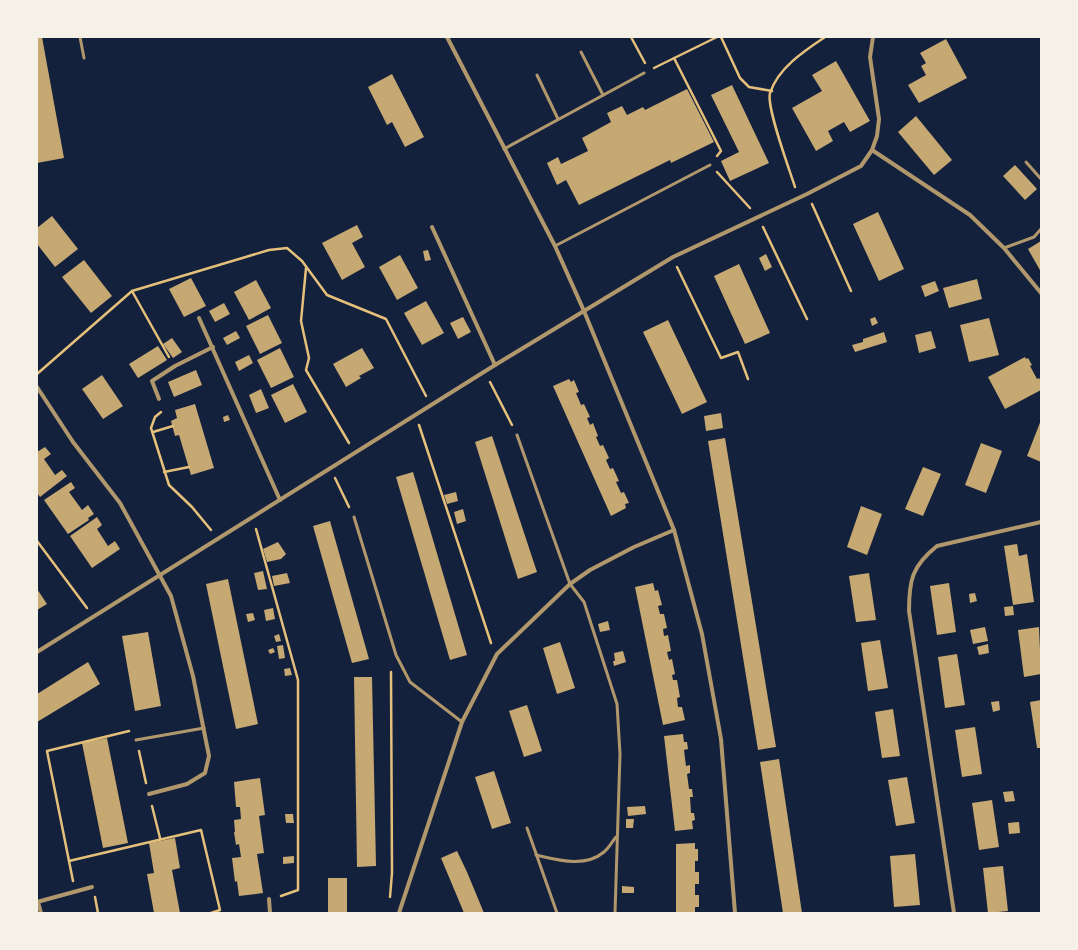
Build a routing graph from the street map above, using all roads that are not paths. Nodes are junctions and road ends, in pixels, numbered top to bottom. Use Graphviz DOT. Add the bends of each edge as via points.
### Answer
graph roads {
  1 [pos="80,37"];
  2 [pos="447,37"];
  3 [pos="874,37"];
  4 [pos="581,52"];
  5 [pos="84,58"];
  6 [pos="644,73"];
  7 [pos="537,75"];
  8 [pos="603,95"];
  9 [pos="558,119"];
  10 [pos="504,149"];
  11 [pos="872,150"];
  12 [pos="1026,162"];
  13 [pos="710,165"];
  14 [pos="1041,179"];
  15 [pos="432,227"];
  16 [pos="1041,229"];
  17 [pos="554,246"];
  18 [pos="1004,248"];
  19 [pos="1041,293"];
  20 [pos="584,311"];
  21 [pos="199,318"];
  22 [pos="213,348"];
  23 [pos="495,365"];
  24 [pos="37,387"];
  25 [pos="159,399"];
  26 [pos="517,435"];
  27 [pos="280,500"];
  28 [pos="354,517"];
  29 [pos="1041,522"];
  30 [pos="674,530"];
  31 [pos="161,574"];
  32 [pos="570,584"];
  33 [pos="37,652"];
  34 [pos="462,722"];
  35 [pos="204,728"];
  36 [pos="136,740"];
  37 [pos="149,794"];
  38 [pos="527,828"];
  39 [pos="616,838"];
  40 [pos="536,855"];
  41 [pos="92,887"];
  42 [pos="269,899"];
  43 [pos="38,902"];
  44 [pos="41,913"];
  45 [pos="270,913"];
  46 [pos="399,913"];
  47 [pos="557,913"];
  48 [pos="615,913"];
  49 [pos="735,913"];
  50 [pos="954,913"];
  1 -- 5 [label="lane"];
  2 -- 10 [label="street"];
  3 -- 11 [label="street" via="870,57 879,119"];
  4 -- 8 [label="lane"];
  6 -- 8 [label="lane"];
  7 -- 9 [label="lane"];
  8 -- 9 [label="lane"];
  9 -- 10 [label="lane"];
  10 -- 17 [label="street"];
  11 -- 18 [label="street" via="970,215"];
  11 -- 20 [label="street" via="861,166 673,257"];
  12 -- 14 [label="lane"];
  13 -- 17 [label="lane"];
  15 -- 23 [label="street"];
  16 -- 18 [label="lane" via="1034,237"];
  17 -- 20 [label="street"];
  18 -- 19 [label="street"];
  20 -- 23 [label="street"];
  20 -- 30 [label="street"];
  21 -- 22 [label="street"];
  22 -- 25 [label="street" via="175,366 152,381"];
  22 -- 27 [label="street"];
  23 -- 27 [label="street"];
  24 -- 31 [label="street" via="73,442 120,504"];
  26 -- 32 [label="lane"];
  27 -- 31 [label="street"];
  28 -- 34 [label="lane" via="396,655 410,682"];
  29 -- 50 [label="street" via="937,546 923,557 909,590 909,611"];
  30 -- 32 [label="street" via="634,547 590,570"];
  30 -- 49 [label="street" via="702,634 721,739"];
  31 -- 33 [label="street"];
  31 -- 35 [label="street" via="171,596"];
  32 -- 34 [label="street" via="497,654"];
  32 -- 39 [label="lane" via="584,602 617,704 620,754"];
  34 -- 46 [label="street"];
  35 -- 36 [label="lane"];
  35 -- 37 [label="street" via="209,756 205,773 187,784"];
  38 -- 40 [label="lane"];
  39 -- 40 [label="lane" via="603,853 583,861 561,861"];
  39 -- 48 [label="lane"];
  40 -- 47 [label="lane"];
  41 -- 43 [label="street"];
  42 -- 45 [label="street"];
  43 -- 44 [label="street"];
}
